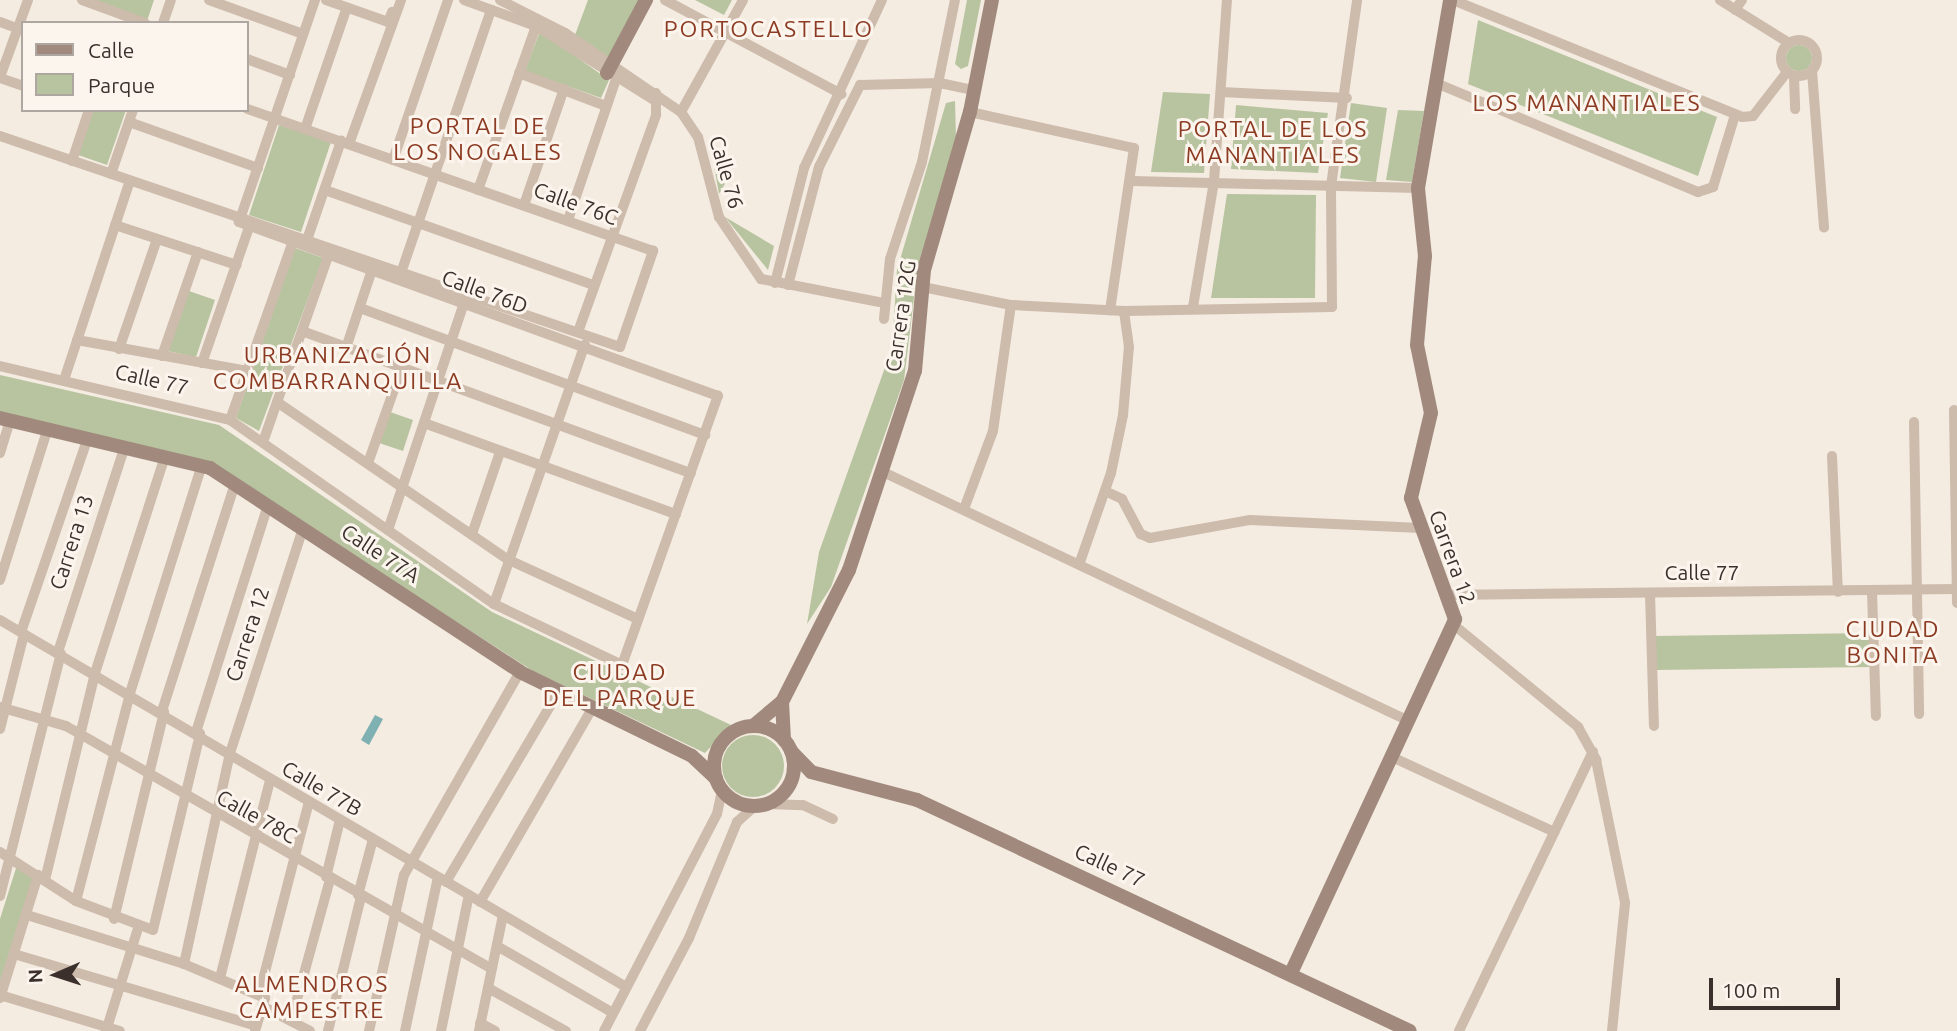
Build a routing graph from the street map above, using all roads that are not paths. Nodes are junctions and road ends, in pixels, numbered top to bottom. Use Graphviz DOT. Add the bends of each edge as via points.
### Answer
graph roads {
  1 [pos="28,0"];
  2 [pos="82,0"];
  3 [pos="171,0"];
  4 [pos="209,0"];
  5 [pos="326,0"];
  6 [pos="399,0"];
  7 [pos="448,0"];
  8 [pos="464,0"];
  9 [pos="500,0"];
  10 [pos="646,0"];
  11 [pos="665,0"];
  12 [pos="743,0"];
  13 [pos="882,0"];
  14 [pos="955,0"];
  15 [pos="992,0"];
  16 [pos="1227,0"];
  17 [pos="1357,0"];
  18 [pos="1452,0"];
  19 [pos="1720,0"];
  20 [pos="1742,0"];
  21 [pos="315,1"];
  22 [pos="347,6"];
  23 [pos="491,10"];
  24 [pos="1735,10"];
  25 [pos="22,21"];
  26 [pos="140,21"];
  27 [pos="164,21"];
  28 [pos="0,22"];
  29 [pos="536,26"];
  30 [pos="20,29"];
  31 [pos="390,29"];
  32 [pos="726,33"];
  33 [pos="303,34"];
  34 [pos="1789,43"];
  35 [pos="248,60"];
  36 [pos="1812,71"];
  37 [pos="612,72"];
  38 [pos="519,73"];
  39 [pos="1790,74"];
  40 [pos="290,75"];
  41 [pos="0,78"];
  42 [pos="940,83"];
  43 [pos="1436,83"];
  44 [pos="21,85"];
  45 [pos="564,89"];
  46 [pos="974,90"];
  47 [pos="1221,92"];
  48 [pos="841,94"];
  49 [pos="657,98"];
  50 [pos="1347,98"];
  51 [pos="606,106"];
  52 [pos="248,108"];
  53 [pos="1795,109"];
  54 [pos="88,112"];
  55 [pos="132,112"];
  56 [pos="681,112"];
  57 [pos="970,112"];
  58 [pos="1735,115"];
  59 [pos="275,118"];
  60 [pos="129,122"];
  61 [pos="305,129"];
  62 [pos="0,135"];
  63 [pos="345,143"];
  64 [pos="393,160"];
  65 [pos="72,161"];
  66 [pos="258,168"];
  67 [pos="111,174"];
  68 [pos="434,174"];
  69 [pos="130,181"];
  70 [pos="1132,181"];
  71 [pos="1214,181"];
  72 [pos="1331,186"];
  73 [pos="1418,188"];
  74 [pos="325,190"];
  75 [pos="478,190"];
  76 [pos="524,205"];
  77 [pos="568,220"];
  78 [pos="239,222"];
  79 [pos="419,222"];
  80 [pos="115,225"];
  81 [pos="1824,228"];
  82 [pos="248,230"];
  83 [pos="611,236"];
  84 [pos="309,237"];
  85 [pos="157,239"];
  86 [pos="292,244"];
  87 [pos="198,252"];
  88 [pos="328,256"];
  89 [pos="236,265"];
  90 [pos="402,270"];
  91 [pos="372,271"];
  92 [pos="775,283"];
  93 [pos="594,285"];
  94 [pos="788,285"];
  95 [pos="923,286"];
  96 [pos="464,303"];
  97 [pos="885,303"];
  98 [pos="1011,305"];
  99 [pos="1193,307"];
  100 [pos="360,308"];
  101 [pos="1110,310"];
  102 [pos="1124,311"];
  103 [pos="884,319"];
  104 [pos="302,331"];
  105 [pos="578,332"];
  106 [pos="588,335"];
  107 [pos="77,340"];
  108 [pos="451,342"];
  109 [pos="584,347"];
  110 [pos="620,347"];
  111 [pos="346,348"];
  112 [pos="119,349"];
  113 [pos="162,356"];
  114 [pos="202,363"];
  115 [pos="0,366"];
  116 [pos="402,366"];
  117 [pos="247,372"];
  118 [pos="64,380"];
  119 [pos="438,380"];
  120 [pos="570,386"];
  121 [pos="277,402"];
  122 [pos="1954,410"];
  123 [pos="5,419"];
  124 [pos="230,420"];
  125 [pos="1914,422"];
  126 [pos="424,423"];
  127 [pos="557,424"];
  128 [pos="48,428"];
  129 [pos="705,435"];
  130 [pos="88,437"];
  131 [pos="263,442"];
  132 [pos="125,446"];
  133 [pos="500,452"];
  134 [pos="0,453"];
  135 [pos="165,456"];
  136 [pos="1832,456"];
  137 [pos="368,463"];
  138 [pos="202,466"];
  139 [pos="542,466"];
  140 [pos="881,471"];
  141 [pos="691,473"];
  142 [pos="235,483"];
  143 [pos="402,488"];
  144 [pos="1105,491"];
  145 [pos="268,505"];
  146 [pos="964,509"];
  147 [pos="676,514"];
  148 [pos="303,528"];
  149 [pos="1420,528"];
  150 [pos="388,530"];
  151 [pos="472,534"];
  152 [pos="509,560"];
  153 [pos="1080,562"];
  154 [pos="0,580"];
  155 [pos="1957,589"];
  156 [pos="1872,591"];
  157 [pos="1917,591"];
  158 [pos="1838,592"];
  159 [pos="1650,593"];
  160 [pos="1448,595"];
  161 [pos="1957,603"];
  162 [pos="494,604"];
  163 [pos="638,619"];
  164 [pos="0,620"];
  165 [pos="1454,625"];
  166 [pos="22,633"];
  167 [pos="59,653"];
  168 [pos="520,672"];
  169 [pos="94,673"];
  170 [pos="559,691"];
  171 [pos="130,693"];
  172 [pos="782,702"];
  173 [pos="593,707"];
  174 [pos="3,708"];
  175 [pos="163,712"];
  176 [pos="1919,713"];
  177 [pos="1876,716"];
  178 [pos="44,718"];
  179 [pos="1409,721"];
  180 [pos="752,726"];
  181 [pos="1654,726"];
  182 [pos="0,729"];
  183 [pos="198,733"];
  184 [pos="81,736"];
  185 [pos="787,746"];
  186 [pos="1592,751"];
  187 [pos="230,753"];
  188 [pos="114,757"];
  189 [pos="1392,757"];
  190 [pos="151,779"];
  191 [pos="270,780"];
  192 [pos="719,784"];
  193 [pos="187,799"];
  194 [pos="309,802"];
  195 [pos="762,805"];
  196 [pos="219,817"];
  197 [pos="833,819"];
  198 [pos="341,820"];
  199 [pos="1554,832"];
  200 [pos="259,839"];
  201 [pos="373,839"];
  202 [pos="0,852"];
  203 [pos="11,855"];
  204 [pos="293,858"];
  205 [pos="412,862"];
  206 [pos="42,878"];
  207 [pos="328,878"];
  208 [pos="442,880"];
  209 [pos="468,895"];
  210 [pos="0,896"];
  211 [pos="360,896"];
  212 [pos="76,901"];
  213 [pos="480,902"];
  214 [pos="27,915"];
  215 [pos="393,915"];
  216 [pos="503,915"];
  217 [pos="114,919"];
  218 [pos="138,928"];
  219 [pos="426,933"];
  220 [pos="497,946"];
  221 [pos="132,947"];
  222 [pos="458,951"];
  223 [pos="14,954"];
  224 [pos="184,964"];
  225 [pos="492,969"];
  226 [pos="1291,973"];
  227 [pos="219,978"];
  228 [pos="121,985"];
  229 [pos="626,987"];
  230 [pos="488,988"];
  231 [pos="0,996"];
  232 [pos="261,1001"];
  233 [pos="613,1013"];
  234 [pos="300,1027"];
  235 [pos="480,1027"];
  236 [pos="106,1029"];
  237 [pos="256,1029"];
  238 [pos="120,1031"];
  239 [pos="328,1031"];
  240 [pos="369,1031"];
  241 [pos="405,1031"];
  242 [pos="441,1031"];
  243 [pos="495,1031"];
  244 [pos="566,1031"];
  245 [pos="604,1031"];
  246 [pos="640,1031"];
  247 [pos="1410,1031"];
  248 [pos="1460,1031"];
  249 [pos="1612,1031"];
  1 -- 25 [label="street"];
  2 -- 26 [label="street"];
  3 -- 27 [label="street"];
  4 -- 33 [label="street"];
  5 -- 22 [label="street"];
  6 -- 22 [label="street" via="388,22"];
  6 -- 31 [label="street"];
  7 -- 64 [label="street"];
  8 -- 23 [label="street, Calle 76"];
  9 -- 37 [label="street, Calle 76"];
  10 -- 37 [label="street"];
  11 -- 32 [label="street"];
  12 -- 32 [label="street"];
  13 -- 48 [label="street"];
  14 -- 42 [label="street, Carrera 12G"];
  15 -- 46 [label="street, Carrera 12G"];
  16 -- 47 [label="street"];
  17 -- 50 [label="street"];
  18 -- 43 [label="street, Carrera 12"];
  18 -- 58 [label="street"];
  19 -- 24 [label="street"];
  20 -- 24 [label="street"];
  21 -- 22 [label="street"];
  21 -- 33 [label="street"];
  22 -- 31 [label="street"];
  22 -- 61 [label="street"];
  23 -- 29 [label="street, Calle 76"];
  23 -- 68 [label="street"];
  24 -- 34 [label="street"];
  28 -- 30 [label="street"];
  29 -- 37 [label="street, Calle 76"];
  29 -- 38 [label="street"];
  30 -- 41 [label="street"];
  31 -- 63 [label="street"];
  32 -- 48 [label="street"];
  32 -- 56 [label="street"];
  33 -- 40 [label="street"];
  34 -- 36 [label="street" via="1801,40 1814,48"];
  34 -- 39 [label="street" via="1781,54"];
  35 -- 40 [label="street"];
  36 -- 39 [label="street"];
  36 -- 81 [label="street"];
  37 -- 49 [label="street, Calle 76"];
  37 -- 51 [label="street"];
  38 -- 45 [label="street"];
  38 -- 75 [label="street"];
  39 -- 53 [label="street"];
  39 -- 58 [label="street" via="1753,116"];
  40 -- 59 [label="street"];
  41 -- 44 [label="street"];
  42 -- 46 [label="street"];
  42 -- 94 [label="street" via="860,85 819,167"];
  42 -- 97 [label="street, Carrera 12G" via="890,260"];
  43 -- 58 [label="street" via="1708,192"];
  43 -- 73 [label="street, Carrera 12"];
  45 -- 51 [label="street"];
  45 -- 76 [label="street"];
  46 -- 57 [label="street, Carrera 12G"];
  47 -- 50 [label="street"];
  47 -- 71 [label="street"];
  48 -- 92 [label="street" via="804,168"];
  49 -- 56 [label="street, Calle 76"];
  49 -- 83 [label="street"];
  50 -- 72 [label="street"];
  51 -- 77 [label="street"];
  52 -- 59 [label="street, Calle 76C"];
  54 -- 65 [label="street"];
  55 -- 60 [label="street"];
  56 -- 92 [label="street, Calle 76" via="698,137 726,231 757,275"];
  57 -- 70 [label="street" via="1127,145 1136,156"];
  57 -- 95 [label="street, Carrera 12G"];
  59 -- 61 [label="street, Calle 76C"];
  59 -- 66 [label="street"];
  60 -- 66 [label="street"];
  60 -- 67 [label="street"];
  61 -- 63 [label="street, Calle 76C"];
  62 -- 65 [label="street, Calle 76D"];
  63 -- 64 [label="street, Calle 76C"];
  63 -- 74 [label="street"];
  64 -- 68 [label="street, Calle 76C"];
  65 -- 67 [label="street, Calle 76D"];
  66 -- 78 [label="street"];
  67 -- 69 [label="street, Calle 76D"];
  68 -- 75 [label="street, Calle 76C"];
  68 -- 79 [label="street"];
  69 -- 78 [label="street, Calle 76D"];
  69 -- 80 [label="street"];
  70 -- 71 [label="street"];
  70 -- 101 [label="street"];
  71 -- 72 [label="street"];
  71 -- 99 [label="street"];
  72 -- 73 [label="street"];
  72 -- 99 [label="street" via="1333,302 1322,311"];
  73 -- 149 [label="street, Carrera 12" via="1425,264 1417,345 1431,413 1412,488"];
  74 -- 79 [label="street"];
  74 -- 84 [label="street"];
  75 -- 76 [label="street, Calle 76C"];
  76 -- 77 [label="street, Calle 76C"];
  77 -- 83 [label="street, Calle 76C"];
  78 -- 82 [label="street, Calle 76D"];
  78 -- 84 [label="street, Calle 76D"];
  79 -- 90 [label="street"];
  79 -- 93 [label="street"];
  80 -- 85 [label="street"];
  80 -- 107 [label="street"];
  82 -- 86 [label="street, Calle 76D"];
  82 -- 89 [label="street"];
  83 -- 93 [label="street"];
  83 -- 110 [label="street, Calle 76C" via="653,251"];
  84 -- 90 [label="street, Calle 76D"];
  85 -- 87 [label="street"];
  85 -- 112 [label="street"];
  86 -- 88 [label="street, Calle 76D"];
  86 -- 117 [label="street"];
  87 -- 89 [label="street"];
  87 -- 113 [label="street"];
  88 -- 91 [label="street, Calle 76D"];
  88 -- 104 [label="street"];
  89 -- 114 [label="street"];
  90 -- 105 [label="street, Calle 76D"];
  91 -- 96 [label="street, Calle 76D"];
  91 -- 100 [label="street"];
  92 -- 94 [label="street, Calle 76"];
  93 -- 105 [label="street"];
  94 -- 97 [label="street, Calle 76"];
  95 -- 98 [label="street"];
  95 -- 140 [label="street, Carrera 12G" via="915,371"];
  96 -- 108 [label="street"];
  96 -- 109 [label="street, Calle 76D"];
  97 -- 103 [label="street, Carrera 12G"];
  98 -- 101 [label="street"];
  98 -- 146 [label="street" via="993,431"];
  99 -- 102 [label="street"];
  100 -- 108 [label="street"];
  100 -- 111 [label="street"];
  101 -- 102 [label="street"];
  102 -- 144 [label="street" via="1128,385"];
  104 -- 111 [label="street"];
  104 -- 121 [label="street"];
  105 -- 106 [label="street, Calle 76D"];
  106 -- 109 [label="street"];
  106 -- 110 [label="street, Calle 76D"];
  107 -- 112 [label="street"];
  107 -- 118 [label="street"];
  108 -- 119 [label="street"];
  108 -- 120 [label="street"];
  109 -- 120 [label="street"];
  109 -- 129 [label="street, Calle 76D" via="718,396"];
  111 -- 116 [label="street"];
  112 -- 113 [label="street"];
  113 -- 114 [label="street"];
  114 -- 117 [label="street"];
  115 -- 118 [label="street, Calle 77"];
  116 -- 119 [label="street"];
  116 -- 137 [label="street"];
  117 -- 124 [label="street"];
  118 -- 124 [label="street, Calle 77"];
  119 -- 126 [label="street"];
  119 -- 127 [label="street"];
  120 -- 127 [label="street"];
  120 -- 129 [label="street"];
  121 -- 131 [label="street"];
  121 -- 137 [label="street"];
  122 -- 155 [label="street"];
  123 -- 128 [label="street, Calle 77A"];
  123 -- 134 [label="street"];
  124 -- 131 [label="street, Calle 77"];
  125 -- 157 [label="street"];
  126 -- 133 [label="street"];
  126 -- 143 [label="street"];
  127 -- 139 [label="street"];
  127 -- 141 [label="street"];
  128 -- 130 [label="street, Calle 77A"];
  128 -- 154 [label="street"];
  129 -- 141 [label="street"];
  130 -- 132 [label="street, Calle 77A"];
  130 -- 166 [label="street"];
  131 -- 150 [label="street, Calle 77"];
  132 -- 135 [label="street, Calle 77A"];
  132 -- 167 [label="street, Carrera 13"];
  133 -- 139 [label="street"];
  133 -- 151 [label="street"];
  135 -- 138 [label="street, Calle 77A"];
  135 -- 169 [label="street"];
  136 -- 158 [label="street"];
  137 -- 143 [label="street"];
  138 -- 142 [label="street, Calle 77A"];
  138 -- 171 [label="street"];
  139 -- 147 [label="street"];
  139 -- 152 [label="street"];
  140 -- 146 [label="street"];
  140 -- 172 [label="street, Carrera 12G" via="849,570 808,640"];
  141 -- 147 [label="street"];
  142 -- 145 [label="street, Calle 77A"];
  142 -- 175 [label="street"];
  143 -- 150 [label="street"];
  143 -- 151 [label="street"];
  144 -- 149 [label="street" via="1122,499 1136,526 1150,538 1250,520"];
  144 -- 153 [label="street"];
  145 -- 148 [label="street, Calle 77A"];
  145 -- 183 [label="street"];
  146 -- 153 [label="street"];
  147 -- 163 [label="street"];
  148 -- 168 [label="street, Calle 77A"];
  148 -- 187 [label="street, Carrera 12"];
  149 -- 160 [label="street, Carrera 12"];
  150 -- 162 [label="street, Calle 77"];
  151 -- 152 [label="street"];
  152 -- 162 [label="street"];
  152 -- 163 [label="street"];
  153 -- 179 [label="street"];
  155 -- 157 [label="street, Calle 77"];
  155 -- 161 [label="street"];
  156 -- 157 [label="street, Calle 77"];
  156 -- 158 [label="street, Calle 77"];
  156 -- 177 [label="street"];
  157 -- 176 [label="street"];
  158 -- 159 [label="street, Calle 77"];
  159 -- 160 [label="street, Calle 77"];
  159 -- 181 [label="street"];
  160 -- 165 [label="street, Carrera 12"];
  162 -- 163 [label="street, Calle 77" via="622,665"];
  164 -- 166 [label="street, Calle 77B"];
  165 -- 179 [label="street, Carrera 12"];
  165 -- 186 [label="street" via="1557,715 1578,727"];
  166 -- 167 [label="street, Calle 77B"];
  166 -- 174 [label="street"];
  167 -- 169 [label="street, Calle 77B"];
  167 -- 178 [label="street, Carrera 13"];
  168 -- 170 [label="street, Calle 77A"];
  168 -- 205 [label="street"];
  169 -- 171 [label="street, Calle 77B"];
  169 -- 184 [label="street"];
  170 -- 173 [label="street, Calle 77A"];
  170 -- 208 [label="street"];
  171 -- 175 [label="street, Calle 77B"];
  171 -- 188 [label="street"];
  172 -- 180 [label="street, Carrera 12G"];
  172 -- 185 [label="street, Carrera 12G"];
  173 -- 192 [label="street, Calle 77A" via="692,756"];
  173 -- 213 [label="street"];
  174 -- 178 [label="street, Calle 78C"];
  174 -- 182 [label="street"];
  175 -- 183 [label="street, Calle 77B"];
  175 -- 190 [label="street"];
  178 -- 184 [label="street, Calle 78C"];
  178 -- 203 [label="street, Carrera 13"];
  179 -- 189 [label="street, Carrera 12"];
  180 -- 185 [label="street"];
  180 -- 192 [label="street" via="721,743"];
  183 -- 187 [label="street, Calle 77B"];
  183 -- 193 [label="street"];
  184 -- 188 [label="street, Calle 78C"];
  184 -- 206 [label="street"];
  185 -- 195 [label="street" via="787,788"];
  185 -- 226 [label="street, Calle 77" via="811,772 917,800"];
  186 -- 199 [label="street"];
  186 -- 249 [label="street" via="1625,903"];
  187 -- 191 [label="street, Calle 77B"];
  187 -- 196 [label="street, Carrera 12"];
  188 -- 190 [label="street, Calle 78C"];
  188 -- 212 [label="street"];
  189 -- 199 [label="street"];
  189 -- 226 [label="street, Carrera 12"];
  190 -- 193 [label="street, Calle 78C"];
  190 -- 217 [label="street"];
  191 -- 194 [label="street, Calle 77B"];
  191 -- 200 [label="street"];
  192 -- 195 [label="street"];
  192 -- 229 [label="street" via="717,814"];
  193 -- 196 [label="street, Calle 78C"];
  193 -- 218 [label="street" via="157,922 148,933"];
  194 -- 198 [label="street, Calle 77B"];
  194 -- 204 [label="street"];
  195 -- 197 [label="street" via="803,805"];
  195 -- 246 [label="street" via="737,822 689,938"];
  196 -- 200 [label="street, Calle 78C"];
  196 -- 224 [label="street, Carrera 12"];
  198 -- 201 [label="street, Calle 77B"];
  198 -- 207 [label="street"];
  199 -- 248 [label="street"];
  200 -- 204 [label="street, Calle 78C"];
  200 -- 227 [label="street"];
  201 -- 205 [label="street, Calle 77B"];
  201 -- 211 [label="street"];
  202 -- 203 [label="street"];
  203 -- 206 [label="street"];
  203 -- 210 [label="street"];
  204 -- 207 [label="street, Calle 78C"];
  204 -- 232 [label="street"];
  205 -- 208 [label="street, Calle 77B"];
  205 -- 215 [label="street"];
  206 -- 212 [label="street"];
  206 -- 214 [label="street"];
  207 -- 211 [label="street, Calle 78C"];
  207 -- 234 [label="street"];
  208 -- 209 [label="street, Calle 77B"];
  208 -- 219 [label="street"];
  209 -- 213 [label="street, Calle 77B"];
  209 -- 222 [label="street"];
  211 -- 215 [label="street, Calle 78C"];
  211 -- 239 [label="street"];
  212 -- 217 [label="street"];
  213 -- 216 [label="street, Calle 77B"];
  214 -- 221 [label="street"];
  214 -- 223 [label="street"];
  215 -- 219 [label="street, Calle 78C"];
  215 -- 240 [label="street"];
  216 -- 220 [label="street"];
  216 -- 229 [label="street, Calle 77B"];
  217 -- 218 [label="street"];
  218 -- 221 [label="street"];
  219 -- 222 [label="street, Calle 78C"];
  219 -- 241 [label="street"];
  220 -- 225 [label="street"];
  220 -- 233 [label="street"];
  221 -- 224 [label="street"];
  221 -- 228 [label="street"];
  222 -- 225 [label="street, Calle 78C"];
  222 -- 242 [label="street"];
  223 -- 228 [label="street"];
  223 -- 231 [label="street"];
  224 -- 227 [label="street"];
  225 -- 230 [label="street"];
  226 -- 247 [label="street, Calle 77"];
  227 -- 232 [label="street"];
  228 -- 236 [label="street"];
  228 -- 237 [label="street"];
  229 -- 233 [label="street"];
  230 -- 235 [label="street"];
  230 -- 244 [label="street"];
  231 -- 236 [label="street"];
  232 -- 234 [label="street"];
  232 -- 237 [label="street"];
  233 -- 245 [label="street"];
  235 -- 243 [label="street"];
  236 -- 238 [label="street"];
}
